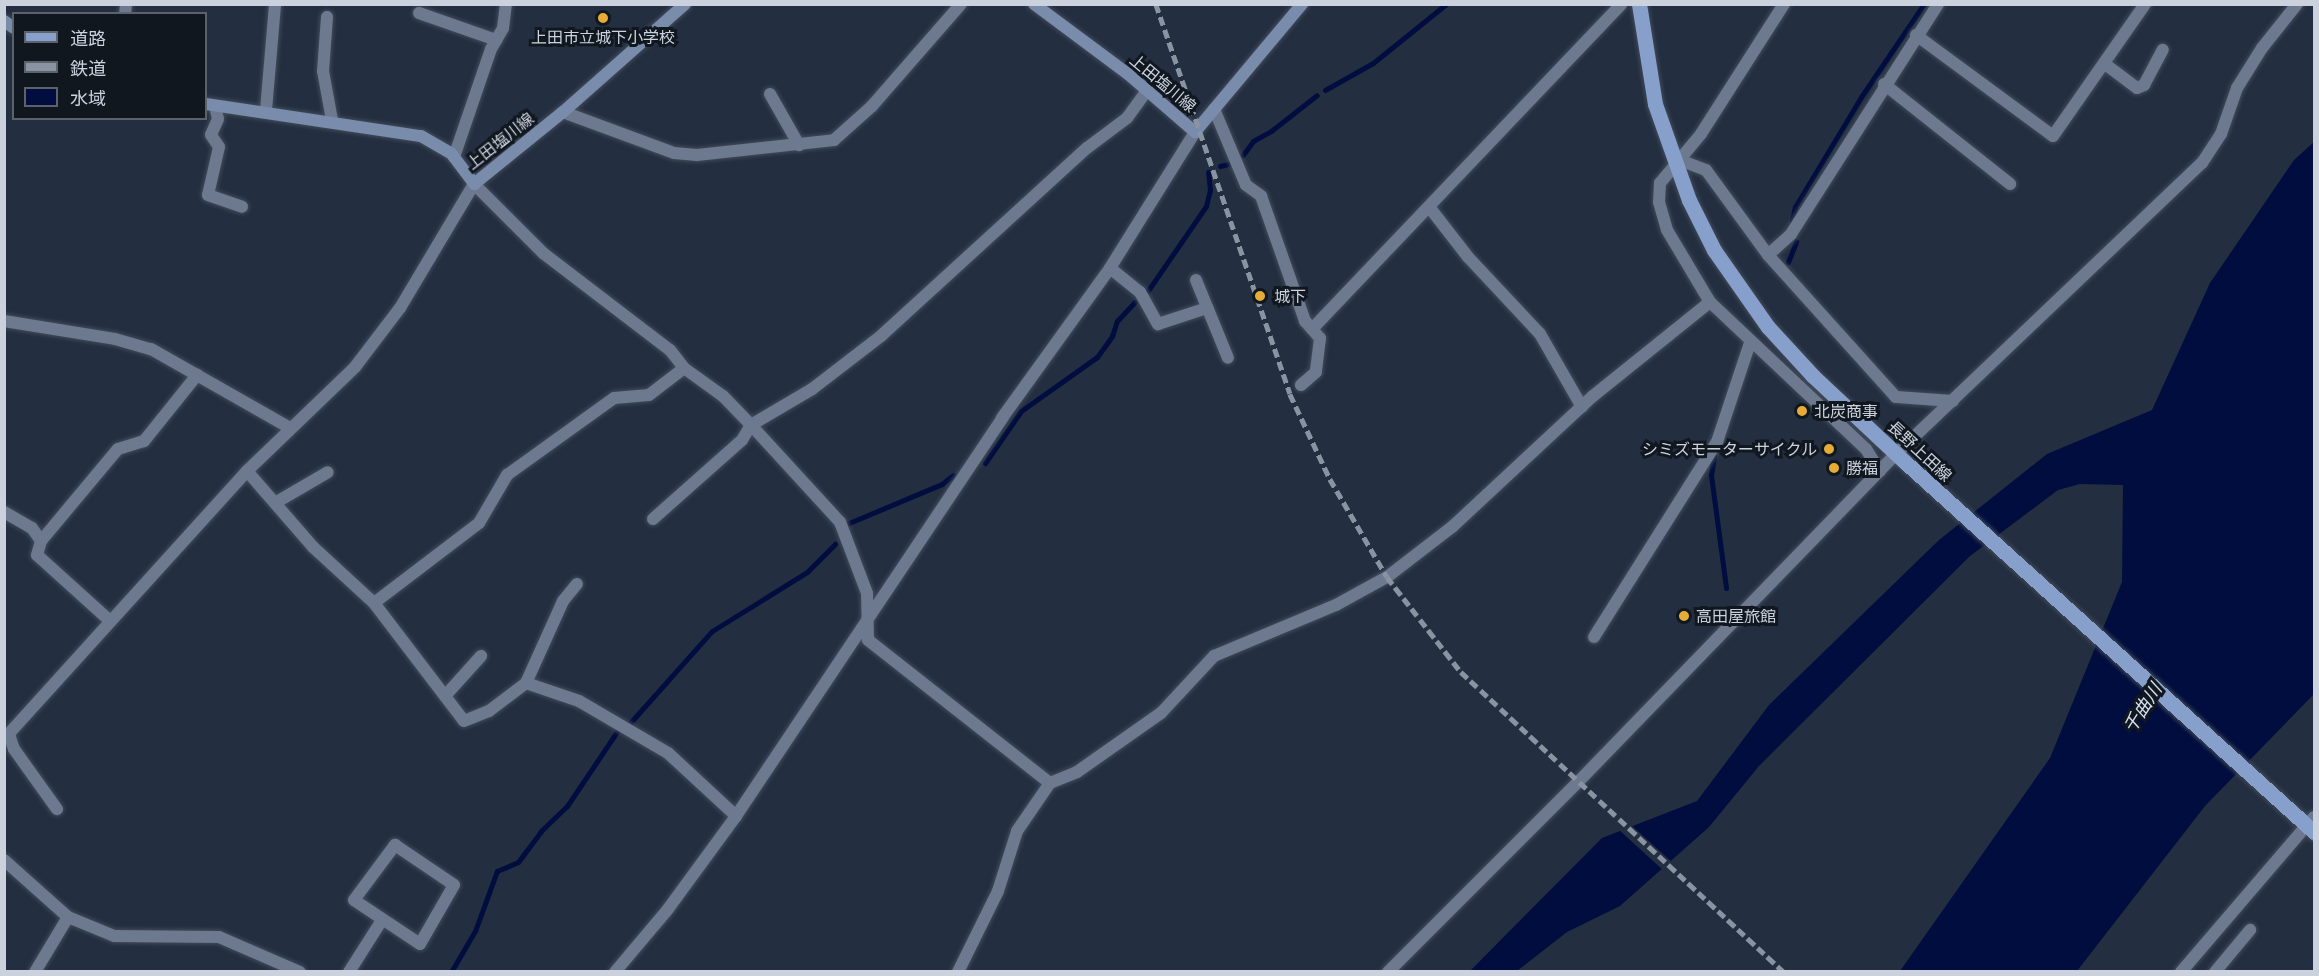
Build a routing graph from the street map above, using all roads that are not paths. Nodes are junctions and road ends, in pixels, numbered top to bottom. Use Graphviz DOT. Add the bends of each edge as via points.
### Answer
graph roads {
  1 [pos="275,4"];
  2 [pos="506,4"];
  3 [pos="685,4"];
  4 [pos="961,4"];
  5 [pos="1034,4"];
  6 [pos="1302,4"];
  7 [pos="1621,4"];
  8 [pos="1639,4"];
  9 [pos="1784,4"];
  10 [pos="1938,4"];
  11 [pos="2145,4"];
  12 [pos="2297,4"];
  13 [pos="419,13"];
  14 [pos="327,17"];
  15 [pos="1916,34"];
  16 [pos="496,40"];
  17 [pos="2163,50"];
  18 [pos="2105,64"];
  19 [pos="1884,84"];
  20 [pos="1147,90"];
  21 [pos="770,94"];
  22 [pos="211,105"];
  23 [pos="266,110"];
  24 [pos="1214,110"];
  25 [pos="563,112"];
  26 [pos="332,120"];
  27 [pos="1195,132"];
  28 [pos="799,145"];
  29 [pos="454,157"];
  30 [pos="1677,159"];
  31 [pos="474,184"];
  32 [pos="2010,184"];
  33 [pos="242,207"];
  34 [pos="1430,208"];
  35 [pos="1768,255"];
  36 [pos="1110,268"];
  37 [pos="1196,280"];
  38 [pos="1710,302"];
  39 [pos="1208,308"];
  40 [pos="4,321"];
  41 [pos="1312,329"];
  42 [pos="1750,342"];
  43 [pos="1228,358"];
  44 [pos="684,368"];
  45 [pos="197,375"];
  46 [pos="1301,385"];
  47 [pos="1953,401"];
  48 [pos="1582,407"];
  49 [pos="752,424"];
  50 [pos="290,428"];
  51 [pos="1901,458"];
  52 [pos="247,471"];
  53 [pos="1880,471"];
  54 [pos="328,472"];
  55 [pos="275,502"];
  56 [pos="4,512"];
  57 [pos="653,519"];
  58 [pos="41,541"];
  59 [pos="577,584"];
  60 [pos="374,603"];
  61 [pos="109,620"];
  62 [pos="867,620"];
  63 [pos="1594,637"];
  64 [pos="481,656"];
  65 [pos="526,683"];
  66 [pos="445,696"];
  67 [pos="7,736"];
  68 [pos="1050,783"];
  69 [pos="57,809"];
  70 [pos="735,816"];
  71 [pos="2312,825"];
  72 [pos="4,860"];
  73 [pos="68,917"];
  74 [pos="382,920"];
  75 [pos="2250,930"];
  76 [pos="35,972"];
  77 [pos="300,972"];
  78 [pos="349,972"];
  79 [pos="615,972"];
  80 [pos="958,972"];
  81 [pos="1388,972"];
  82 [pos="2181,972"];
  83 [pos="2215,972"];
  1 -- 23 [label="street"];
  2 -- 16 [label="street" via="503,28"];
  3 -- 25 [label="main road, 上田塩川線"];
  4 -- 28 [label="street" via="872,106 834,140"];
  5 -- 20 [label="main road, 上田塩川線"];
  6 -- 24 [label="main road, 上田塩川線"];
  7 -- 34 [label="street"];
  8 -- 30 [label="main road, 長野上田線" via="1655,104"];
  9 -- 30 [label="street" via="1701,134"];
  10 -- 15 [label="street"];
  11 -- 18 [label="street"];
  12 -- 47 [label="street" via="2237,88 2221,134 2202,164"];
  13 -- 16 [label="street"];
  14 -- 26 [label="street" via="323,71"];
  15 -- 18 [label="street" via="2053,136"];
  15 -- 19 [label="street"];
  16 -- 29 [label="street"];
  17 -- 18 [label="street" via="2144,85 2137,88"];
  19 -- 32 [label="street"];
  19 -- 35 [label="street" via="1791,234"];
  20 -- 27 [label="main road, 上田塩川線"];
  20 -- 49 [label="street" via="1127,118 1078,156 882,334 812,389"];
  21 -- 28 [label="street"];
  22 -- 23 [label="main road, 上田塩川線"];
  22 -- 33 [label="street" via="218,119 211,135 219,147 208,195"];
  23 -- 26 [label="main road, 上田塩川線"];
  24 -- 27 [label="main road, 上田塩川線"];
  24 -- 41 [label="street" via="1246,185 1261,196 1305,321"];
  25 -- 28 [label="street" via="674,153 697,155"];
  25 -- 31 [label="main road, 上田塩川線"];
  26 -- 29 [label="main road, 上田塩川線" via="421,136 435,141"];
  27 -- 36 [label="street"];
  29 -- 31 [label="main road, 上田塩川線"];
  30 -- 35 [label="street" via="1706,170"];
  30 -- 38 [label="street" via="1660,183 1659,202 1667,230"];
  30 -- 51 [label="main road, 長野上田線" via="1689,200 1711,243 1768,327 1813,376"];
  31 -- 44 [label="street" via="543,253 670,350"];
  31 -- 50 [label="street" via="400,308 355,367"];
  34 -- 41 [label="street"];
  34 -- 48 [label="street" via="1475,266 1521,309"];
  35 -- 47 [label="street" via="1896,397"];
  36 -- 39 [label="street" via="1140,292 1158,324"];
  36 -- 62 [label="street" via="1002,418"];
  37 -- 39 [label="street"];
  38 -- 42 [label="street"];
  38 -- 48 [label="street"];
  39 -- 43 [label="street"];
  40 -- 45 [label="street" via="124,341 151,349"];
  41 -- 46 [label="street" via="1320,338 1316,372"];
  42 -- 53 [label="street" via="1866,449"];
  42 -- 63 [label="street" via="1717,442"];
  44 -- 49 [label="street" via="723,396"];
  44 -- 60 [label="street" via="649,395 614,398 507,475 479,523"];
  45 -- 50 [label="street"];
  45 -- 58 [label="street" via="144,441 118,449"];
  47 -- 51 [label="street"];
  48 -- 68 [label="street" via="1452,527 1387,577 1336,605 1214,656 1161,713 1077,772"];
  49 -- 57 [label="street" via="742,440"];
  49 -- 62 [label="street" via="840,522 867,592"];
  50 -- 52 [label="street"];
  51 -- 53 [label="street"];
  51 -- 71 [label="main road, 長野上田線" via="2279,803"];
  52 -- 55 [label="street"];
  52 -- 61 [label="street"];
  53 -- 81 [label="street" via="1578,783"];
  54 -- 55 [label="street"];
  55 -- 60 [label="street" via="313,547"];
  56 -- 58 [label="street" via="32,528"];
  58 -- 61 [label="street" via="37,555"];
  59 -- 65 [label="street" via="562,601"];
  60 -- 66 [label="street"];
  61 -- 67 [label="street"];
  62 -- 68 [label="street" via="868,640"];
  62 -- 70 [label="street"];
  64 -- 66 [label="street"];
  65 -- 66 [label="street" via="489,711 464,720"];
  65 -- 70 [label="street" via="579,701 668,753"];
  67 -- 69 [label="street"];
  68 -- 80 [label="street" via="1017,831 998,891"];
  70 -- 79 [label="street" via="668,909"];
  71 -- 82 [label="street"];
  72 -- 73 [label="street"];
  73 -- 76 [label="street"];
  73 -- 77 [label="street" via="114,936 219,937"];
  74 -- 74 [label="street" via="420,944 454,885 395,845 354,900"];
  74 -- 78 [label="street"];
  75 -- 83 [label="street"];
}
